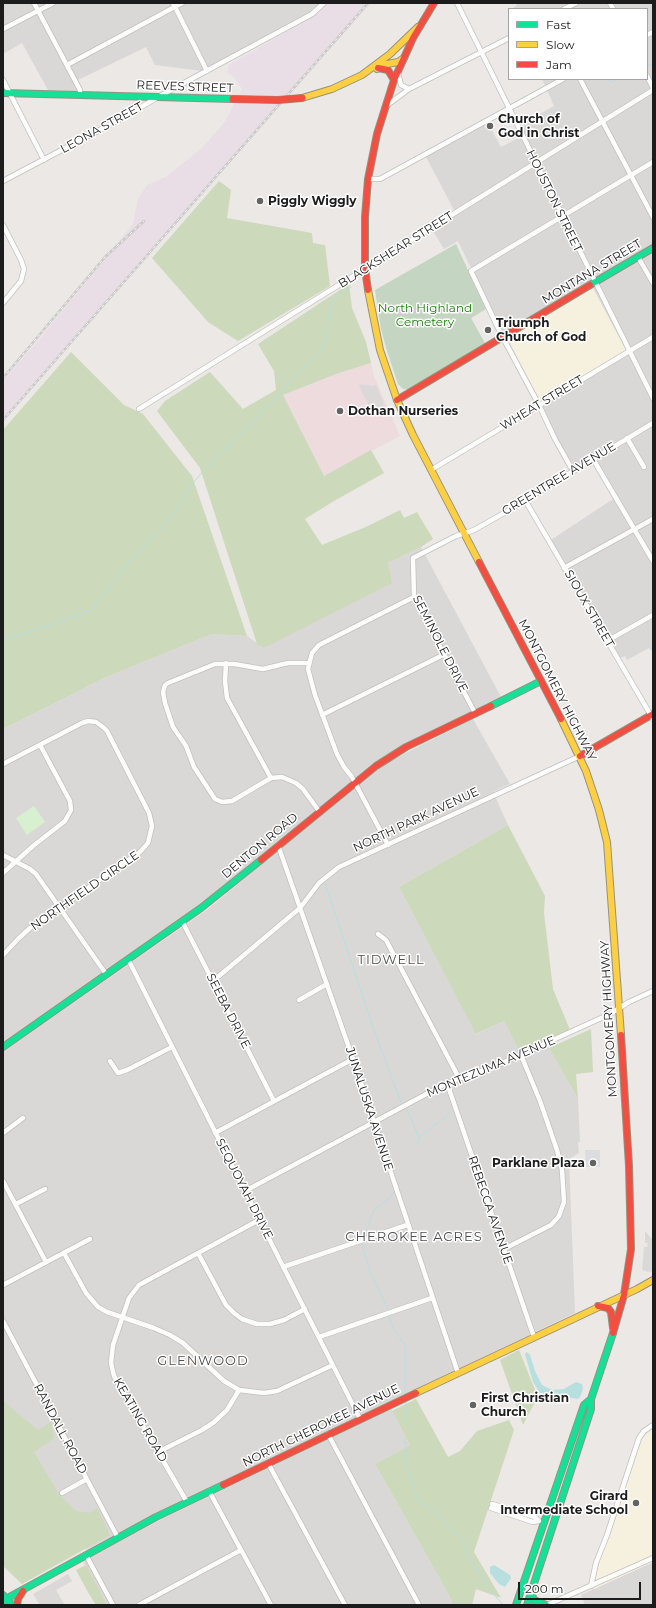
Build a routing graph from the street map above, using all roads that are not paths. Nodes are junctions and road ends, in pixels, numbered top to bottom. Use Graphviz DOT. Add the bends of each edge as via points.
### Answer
graph roads {
  1 [pos="34,3"];
  2 [pos="53,3"];
  3 [pos="182,3"];
  4 [pos="324,3"];
  5 [pos="434,3"];
  6 [pos="457,3"];
  7 [pos="174,5"];
  8 [pos="38,11"];
  9 [pos="422,23"];
  10 [pos="3,29"];
  11 [pos="508,38"];
  12 [pos="481,52"];
  13 [pos="382,60"];
  14 [pos="67,64"];
  15 [pos="400,65"];
  16 [pos="378,68"];
  17 [pos="207,71"];
  18 [pos="362,75"];
  19 [pos="648,78"];
  20 [pos="3,80"];
  21 [pos="394,80"];
  22 [pos="562,80"];
  23 [pos="581,80"];
  24 [pos="409,89"];
  25 [pos="653,89"];
  26 [pos="6,93"];
  27 [pos="80,95"];
  28 [pos="158,97"];
  29 [pos="385,107"];
  30 [pos="508,108"];
  31 [pos="603,121"];
  32 [pos="44,160"];
  33 [pos="653,162"];
  34 [pos="536,163"];
  35 [pos="631,175"];
  36 [pos="368,179"];
  37 [pos="3,181"];
  38 [pos="562,216"];
  39 [pos="653,217"];
  40 [pos="3,225"];
  41 [pos="653,248"];
  42 [pos="638,257"];
  43 [pos="366,269"];
  44 [pos="653,282"];
  45 [pos="595,283"];
  46 [pos="3,303"];
  47 [pos="653,337"];
  48 [pos="504,338"];
  49 [pos="630,351"];
  50 [pos="653,398"];
  51 [pos="397,400"];
  52 [pos="539,405"];
  53 [pos="139,409"];
  54 [pos="653,423"];
  55 [pos="627,438"];
  56 [pos="593,459"];
  57 [pos="644,467"];
  58 [pos="431,470"];
  59 [pos="573,471"];
  60 [pos="525,500"];
  61 [pos="653,519"];
  62 [pos="635,529"];
  63 [pos="464,533"];
  64 [pos="653,560"];
  65 [pos="564,568"];
  66 [pos="414,597"];
  67 [pos="653,615"];
  68 [pos="607,641"];
  69 [pos="445,654"];
  70 [pos="226,663"];
  71 [pos="309,663"];
  72 [pos="542,681"];
  73 [pos="475,713"];
  74 [pos="322,715"];
  75 [pos="652,716"];
  76 [pos="40,745"];
  77 [pos="580,756"];
  78 [pos="3,764"];
  79 [pos="271,778"];
  80 [pos="354,782"];
  81 [pos="319,811"];
  82 [pos="278,845"];
  83 [pos="388,845"];
  84 [pos="3,855"];
  85 [pos="16,862"];
  86 [pos="3,873"];
  87 [pos="60,907"];
  88 [pos="300,908"];
  89 [pos="182,921"];
  90 [pos="378,934"];
  91 [pos="3,955"];
  92 [pos="128,959"];
  93 [pos="106,974"];
  94 [pos="213,981"];
  95 [pos="327,984"];
  96 [pos="653,990"];
  97 [pos="299,1000"];
  98 [pos="619,1008"];
  99 [pos="3,1047"];
  100 [pos="172,1047"];
  101 [pos="521,1055"];
  102 [pos="353,1059"];
  103 [pos="110,1061"];
  104 [pos="459,1078"];
  105 [pos="447,1083"];
  106 [pos="274,1101"];
  107 [pos="23,1118"];
  108 [pos="373,1122"];
  109 [pos="215,1133"];
  110 [pos="3,1134"];
  111 [pos="3,1181"];
  112 [pos="45,1189"];
  113 [pos="245,1191"];
  114 [pos="16,1204"];
  115 [pos="260,1220"];
  116 [pos="408,1225"];
  117 [pos="90,1239"];
  118 [pos="504,1249"];
  119 [pos="198,1252"];
  120 [pos="64,1253"];
  121 [pos="46,1262"];
  122 [pos="283,1267"];
  123 [pos="653,1280"];
  124 [pos="3,1285"];
  125 [pos="624,1295"];
  126 [pos="432,1298"];
  127 [pos="598,1306"];
  128 [pos="305,1309"];
  129 [pos="122,1317"];
  130 [pos="3,1321"];
  131 [pos="613,1332"];
  132 [pos="319,1337"];
  133 [pos="534,1337"];
  134 [pos="333,1365"];
  135 [pos="458,1373"];
  136 [pos="239,1390"];
  137 [pos="591,1399"];
  138 [pos="360,1419"];
  139 [pos="653,1425"];
  140 [pos="328,1434"];
  141 [pos="158,1452"];
  142 [pos="268,1463"];
  143 [pos="87,1479"];
  144 [pos="209,1491"];
  145 [pos="62,1493"];
  146 [pos="187,1502"];
  147 [pos="491,1506"];
  148 [pos="542,1522"];
  149 [pos="552,1526"];
  150 [pos="118,1538"];
  151 [pos="241,1550"];
  152 [pos="86,1555"];
  153 [pos="653,1558"];
  154 [pos="591,1586"];
  155 [pos="22,1591"];
  156 [pos="531,1591"];
  157 [pos="4,1598"];
  158 [pos="12,1605"];
  159 [pos="18,1605"];
  160 [pos="113,1605"];
  161 [pos="139,1605"];
  162 [pos="271,1605"];
  163 [pos="345,1605"];
  164 [pos="419,1605"];
  165 [pos="516,1605"];
  166 [pos="527,1605"];
  167 [pos="546,1605"];
  1 -- 8 [label="street"];
  2 -- 8 [label="street"];
  3 -- 7 [label="street"];
  4 -- 17 [label="street, LEONA STREET" via="312,14"];
  5 -- 9 [label="main road"];
  6 -- 12 [label="street, HOUSTON STREET"];
  7 -- 14 [label="street"];
  7 -- 17 [label="street"];
  8 -- 10 [label="street"];
  8 -- 14 [label="street"];
  9 -- 13 [label="main road, REEVES STREET"];
  9 -- 15 [label="main road, MONTGOMERY HIGHWAY"];
  11 -- 12 [label="street"];
  12 -- 24 [label="street"];
  12 -- 30 [label="street, HOUSTON STREET"];
  13 -- 15 [label="main road" via="392,58"];
  13 -- 18 [label="main road, REEVES STREET"];
  14 -- 27 [label="street"];
  15 -- 16 [label="main road, REEVES STREET" via="382,65"];
  15 -- 21 [label="main road, MONTGOMERY HIGHWAY"];
  15 -- 24 [label="street" via="401,85"];
  16 -- 18 [label="main road, REEVES STREET"];
  16 -- 21 [label="main road" via="388,70"];
  17 -- 28 [label="street, LEONA STREET"];
  18 -- 28 [label="main road, REEVES STREET, bridge" via="332,89 302,98 278,100"];
  19 -- 25 [label="street"];
  20 -- 26 [label="street"];
  21 -- 29 [label="main road, MONTGOMERY HIGHWAY"];
  22 -- 30 [label="street"];
  23 -- 31 [label="street"];
  24 -- 29 [label="street"];
  25 -- 31 [label="street, BLACKSHEAR STREET"];
  26 -- 27 [label="main road, REEVES STREET"];
  26 -- 32 [label="street"];
  27 -- 28 [label="main road, REEVES STREET"];
  28 -- 32 [label="street, LEONA STREET"];
  29 -- 36 [label="main road, MONTGOMERY HIGHWAY"];
  30 -- 34 [label="street, HOUSTON STREET"];
  30 -- 36 [label="street" via="380,179"];
  31 -- 34 [label="street, BLACKSHEAR STREET"];
  31 -- 35 [label="street"];
  32 -- 37 [label="street, LEONA STREET"];
  33 -- 35 [label="street"];
  34 -- 38 [label="street, HOUSTON STREET"];
  34 -- 43 [label="street, BLACKSHEAR STREET"];
  35 -- 38 [label="street"];
  35 -- 39 [label="street"];
  36 -- 43 [label="main road, MONTGOMERY HIGHWAY" via="365,217"];
  38 -- 45 [label="street, HOUSTON STREET"];
  38 -- 48 [label="street" via="471,271"];
  40 -- 46 [label="street" via="22,260 24,272 18,286"];
  41 -- 42 [label="main road, MONTANA STREET"];
  42 -- 44 [label="street"];
  42 -- 45 [label="main road, MONTANA STREET"];
  43 -- 51 [label="main road, MONTGOMERY HIGHWAY" via="377,338"];
  43 -- 53 [label="street, BLACKSHEAR STREET"];
  45 -- 48 [label="main road, MONTANA STREET"];
  45 -- 49 [label="street, HOUSTON STREET"];
  47 -- 49 [label="street, WHEAT STREET"];
  48 -- 51 [label="main road, MONTANA STREET"];
  48 -- 52 [label="street"];
  49 -- 50 [label="street, HOUSTON STREET"];
  49 -- 52 [label="street, WHEAT STREET"];
  51 -- 58 [label="main road, MONTGOMERY HIGHWAY"];
  52 -- 58 [label="street, WHEAT STREET"];
  52 -- 59 [label="street"];
  54 -- 55 [label="street, GREENTREE AVENUE"];
  55 -- 56 [label="street, GREENTREE AVENUE"];
  55 -- 57 [label="street"];
  56 -- 59 [label="street, GREENTREE AVENUE"];
  56 -- 62 [label="street"];
  58 -- 63 [label="main road, MONTGOMERY HIGHWAY"];
  59 -- 60 [label="street, GREENTREE AVENUE"];
  60 -- 63 [label="street, GREENTREE AVENUE" via="474,530"];
  60 -- 65 [label="street, SIOUX STREET"];
  61 -- 62 [label="street"];
  62 -- 64 [label="street"];
  62 -- 65 [label="street"];
  63 -- 66 [label="street, SEMINOLE DRIVE" via="413,558"];
  63 -- 72 [label="main road, MONTGOMERY HIGHWAY"];
  65 -- 68 [label="street, SIOUX STREET"];
  66 -- 69 [label="street, SEMINOLE DRIVE"];
  66 -- 71 [label="street" via="319,645 312,653"];
  67 -- 68 [label="street"];
  68 -- 75 [label="street, SIOUX STREET"];
  69 -- 73 [label="street, SEMINOLE DRIVE"];
  69 -- 74 [label="street"];
  70 -- 71 [label="street" via="263,669"];
  70 -- 79 [label="street" via="227,698"];
  70 -- 79 [label="street" via="210,666 165,685 163,697 169,718 186,746 194,767 218,801 232,801"];
  71 -- 74 [label="street" via="308,673"];
  72 -- 73 [label="main road, DENTON ROAD"];
  72 -- 77 [label="main road, MONTGOMERY HIGHWAY"];
  73 -- 80 [label="main road, DENTON ROAD" via="398,752"];
  74 -- 80 [label="street" via="336,754"];
  75 -- 77 [label="main road, NORTH PARK AVENUE"];
  76 -- 78 [label="street, NORTHFIELD CIRCLE"];
  76 -- 85 [label="street" via="70,802 71,810 65,821"];
  76 -- 87 [label="street, NORTHFIELD CIRCLE" via="85,722 93,721 101,725 107,731 152,822 150,839 140,852"];
  77 -- 83 [label="street, NORTH PARK AVENUE"];
  77 -- 98 [label="main road, MONTGOMERY HIGHWAY" via="593,790 607,842"];
  79 -- 81 [label="street" via="286,778 296,782"];
  80 -- 81 [label="main road, DENTON ROAD"];
  80 -- 83 [label="street"];
  81 -- 82 [label="main road, DENTON ROAD"];
  82 -- 88 [label="street, JUNALUSKA AVENUE"];
  82 -- 89 [label="main road, DENTON ROAD"];
  83 -- 88 [label="street, NORTH PARK AVENUE" via="331,872"];
  84 -- 85 [label="street"];
  85 -- 86 [label="street"];
  85 -- 87 [label="street" via="36,874"];
  87 -- 91 [label="street, NORTHFIELD CIRCLE" via="24,934"];
  87 -- 93 [label="street"];
  88 -- 94 [label="street, NORTH PARK AVENUE"];
  88 -- 95 [label="street, JUNALUSKA AVENUE"];
  89 -- 92 [label="main road, DENTON ROAD"];
  89 -- 94 [label="street, SEEBA DRIVE"];
  90 -- 104 [label="street" via="386,940"];
  92 -- 93 [label="main road, DENTON ROAD"];
  92 -- 100 [label="street, SEQUOYAH DRIVE"];
  93 -- 99 [label="main road, DENTON ROAD"];
  94 -- 106 [label="street, SEEBA DRIVE"];
  95 -- 97 [label="street"];
  95 -- 102 [label="street, JUNALUSKA AVENUE"];
  96 -- 98 [label="street, MONTEZUMA AVENUE"];
  98 -- 101 [label="street, MONTEZUMA AVENUE"];
  98 -- 125 [label="main road, MONTGOMERY HIGHWAY" via="632,1231 631,1259"];
  100 -- 103 [label="street" via="118,1073"];
  100 -- 109 [label="street, SEQUOYAH DRIVE"];
  101 -- 104 [label="street, MONTEZUMA AVENUE"];
  101 -- 118 [label="street" via="557,1150 562,1170 564,1202 559,1216 551,1225"];
  102 -- 106 [label="street"];
  102 -- 108 [label="street, JUNALUSKA AVENUE"];
  104 -- 105 [label="street, MONTEZUMA AVENUE"];
  105 -- 108 [label="street, MONTEZUMA AVENUE"];
  105 -- 118 [label="street, REBECCA AVENUE"];
  106 -- 109 [label="street"];
  107 -- 110 [label="street"];
  108 -- 113 [label="street, MONTEZUMA AVENUE"];
  108 -- 116 [label="street, JUNALUSKA AVENUE"];
  109 -- 113 [label="street, SEQUOYAH DRIVE"];
  111 -- 114 [label="street"];
  112 -- 114 [label="street"];
  113 -- 115 [label="street, SEQUOYAH DRIVE"];
  114 -- 121 [label="street"];
  115 -- 119 [label="street, KEATING ROAD"];
  115 -- 122 [label="street, SEQUOYAH DRIVE"];
  116 -- 122 [label="street"];
  116 -- 126 [label="street, JUNALUSKA AVENUE"];
  117 -- 120 [label="street"];
  118 -- 133 [label="street, REBECCA AVENUE"];
  119 -- 128 [label="street" via="226,1305 242,1319 257,1324 270,1324"];
  119 -- 129 [label="street, KEATING ROAD" via="139,1285 131,1294"];
  120 -- 121 [label="street"];
  120 -- 129 [label="street" via="91,1300 102,1310"];
  121 -- 124 [label="street"];
  122 -- 128 [label="street, SEQUOYAH DRIVE"];
  123 -- 125 [label="main road, NORTH CHEROKEE AVENUE"];
  125 -- 127 [label="main road, NORTH CHEROKEE AVENUE"];
  125 -- 131 [label="main road, MONTGOMERY HIGHWAY"];
  126 -- 132 [label="street"];
  126 -- 135 [label="street, JUNALUSKA AVENUE"];
  127 -- 131 [label="main road" via="608,1308 611,1312"];
  127 -- 133 [label="main road, NORTH CHEROKEE AVENUE"];
  128 -- 132 [label="street, SEQUOYAH DRIVE"];
  129 -- 136 [label="street" via="163,1331 177,1339 224,1382"];
  129 -- 141 [label="street, KEATING ROAD" via="112,1349 113,1372"];
  130 -- 143 [label="street, RANDALL ROAD"];
  131 -- 137 [label="main road, MONTGOMERY HIGHWAY"];
  132 -- 134 [label="street, SEQUOYAH DRIVE"];
  133 -- 135 [label="main road, NORTH CHEROKEE AVENUE"];
  134 -- 136 [label="street" via="277,1391 264,1393"];
  134 -- 138 [label="street, SEQUOYAH DRIVE"];
  135 -- 138 [label="main road, NORTH CHEROKEE AVENUE"];
  136 -- 141 [label="street" via="231,1405 213,1423"];
  137 -- 148 [label="main road, MONTGOMERY HIGHWAY" via="584,1405"];
  137 -- 149 [label="main road, MONTGOMERY HIGHWAY" via="591,1409"];
  138 -- 140 [label="main road, NORTH CHEROKEE AVENUE"];
  139 -- 154 [label="street" via="639,1438 596,1563"];
  140 -- 142 [label="main road, NORTH CHEROKEE AVENUE"];
  140 -- 164 [label="street"];
  141 -- 146 [label="street, KEATING ROAD"];
  142 -- 144 [label="main road, NORTH CHEROKEE AVENUE"];
  142 -- 163 [label="street"];
  143 -- 145 [label="street"];
  143 -- 150 [label="street, RANDALL ROAD"];
  144 -- 146 [label="main road, NORTH CHEROKEE AVENUE"];
  144 -- 151 [label="street"];
  146 -- 150 [label="main road, NORTH CHEROKEE AVENUE"];
  147 -- 148 [label="street" via="533,1522"];
  148 -- 149 [label="street"];
  148 -- 165 [label="main road, MONTGOMERY HIGHWAY"];
  149 -- 156 [label="main road, MONTGOMERY HIGHWAY"];
  150 -- 152 [label="main road, NORTH CHEROKEE AVENUE"];
  151 -- 161 [label="street"];
  151 -- 162 [label="street"];
  152 -- 155 [label="main road, NORTH CHEROKEE AVENUE"];
  152 -- 160 [label="street"];
  153 -- 154 [label="street"];
  154 -- 167 [label="street"];
  155 -- 157 [label="main road, NORTH CHEROKEE AVENUE"];
  155 -- 159 [label="main road"];
  156 -- 166 [label="main road, MONTGOMERY HIGHWAY"];
  156 -- 167 [label="main road" via="534,1600"];
  157 -- 158 [label="main road"];
}
